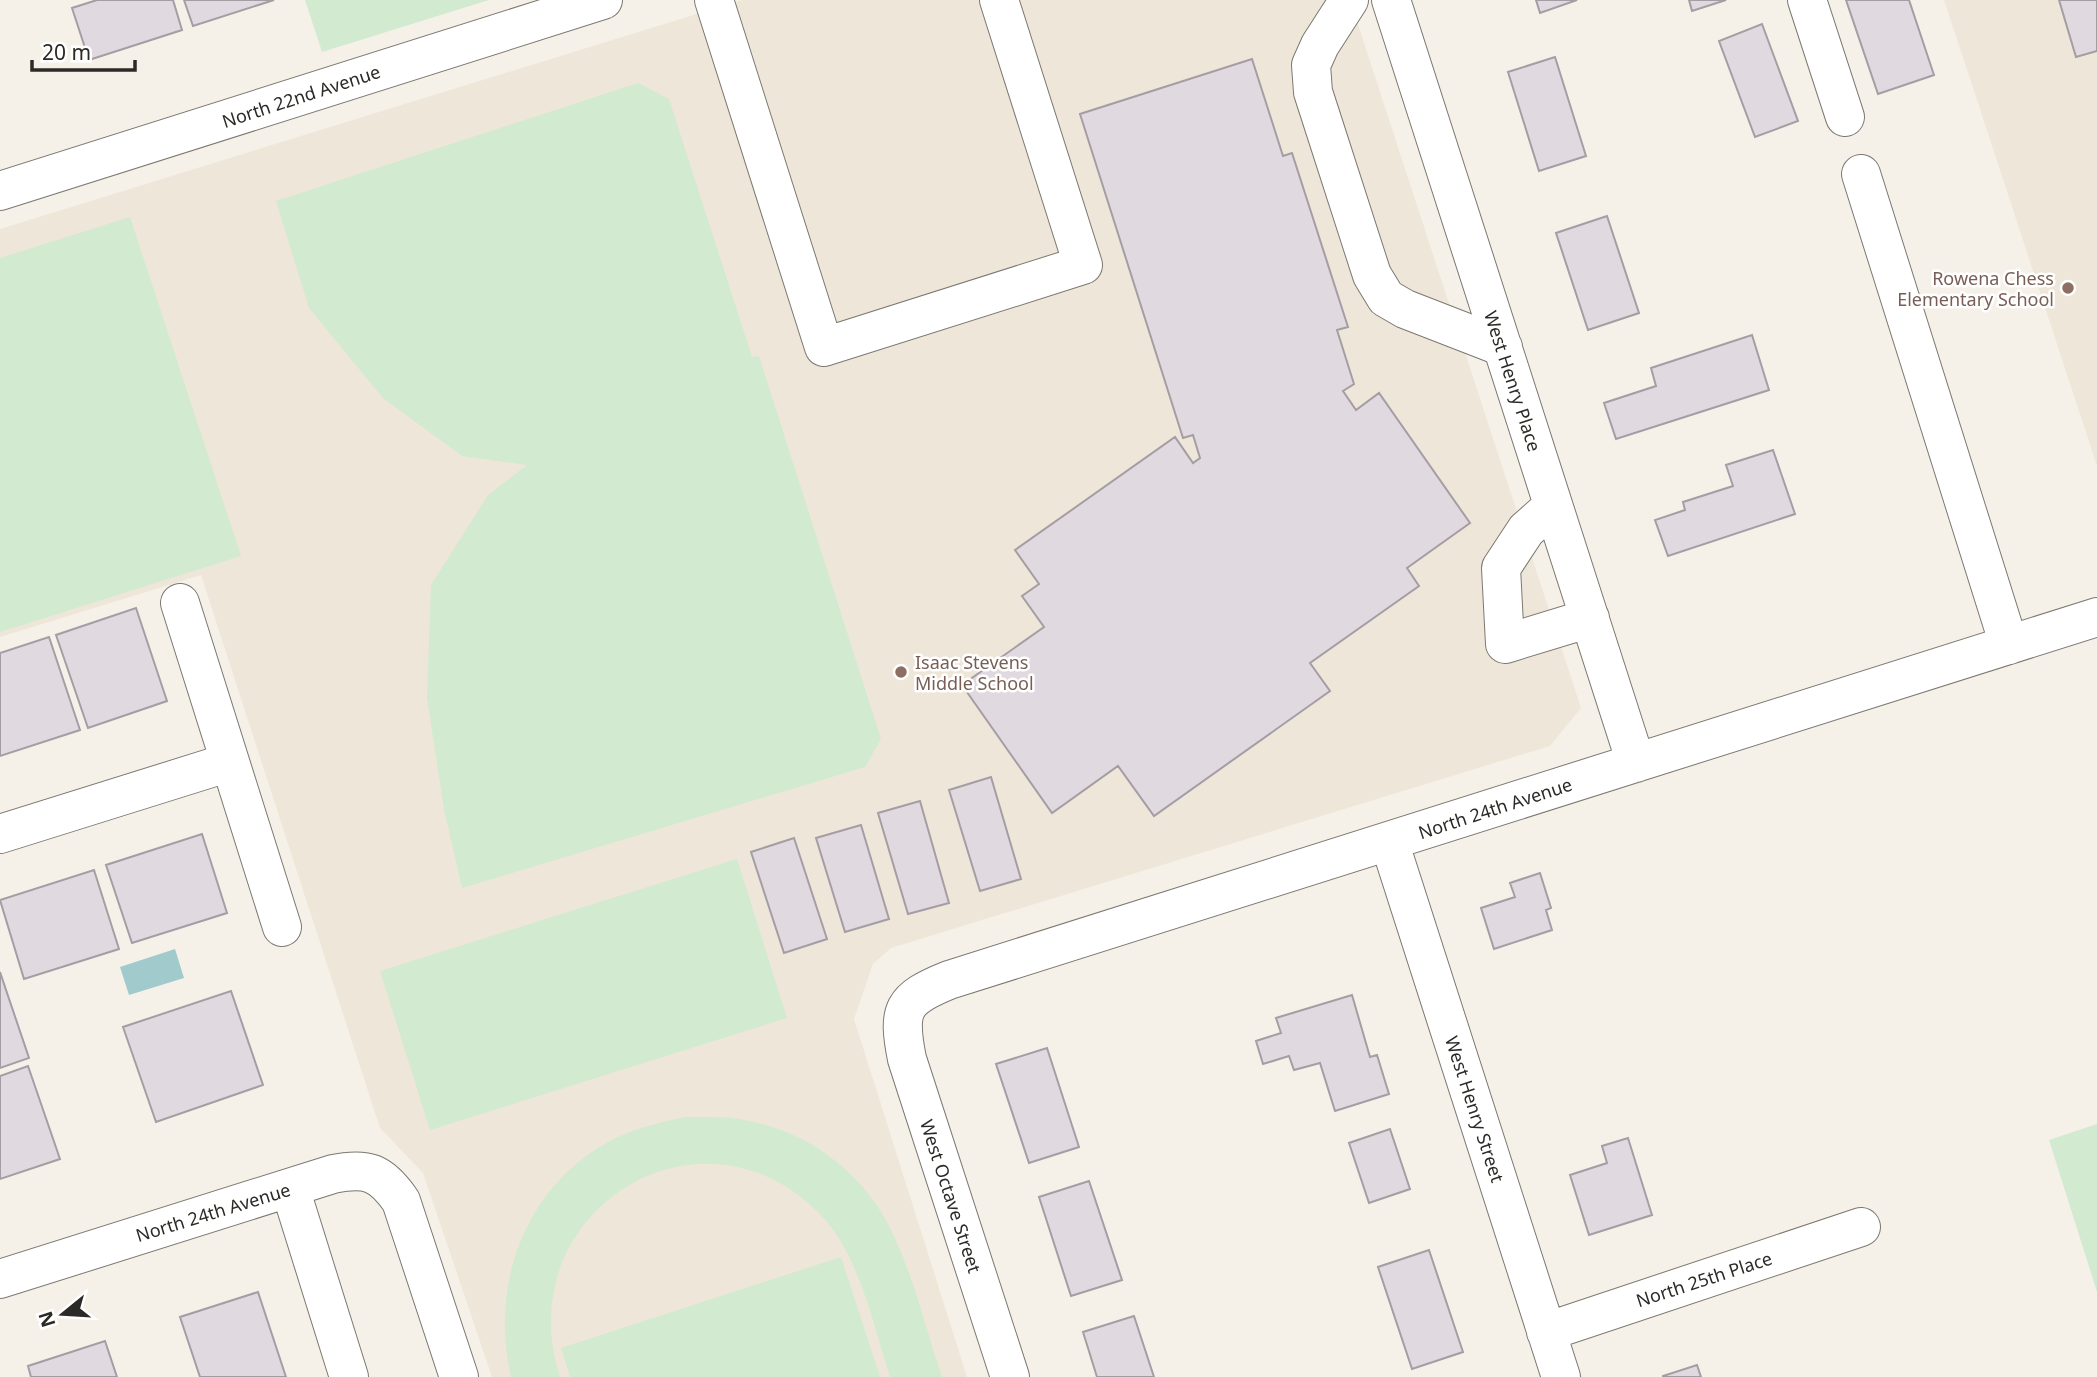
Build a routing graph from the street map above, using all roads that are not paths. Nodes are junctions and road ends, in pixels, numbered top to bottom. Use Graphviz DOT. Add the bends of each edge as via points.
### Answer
graph roads {
  1 [pos="603,0"];
  2 [pos="714,0"];
  3 [pos="999,0"];
  4 [pos="1349,0"];
  5 [pos="1391,0"];
  6 [pos="1807,0"];
  7 [pos="1845,117"];
  8 [pos="1861,174"];
  9 [pos="0,191"];
  10 [pos="1503,347"];
  11 [pos="1553,506"];
  12 [pos="180,603"];
  13 [pos="2097,617"];
  14 [pos="1590,618"];
  15 [pos="2009,645"];
  16 [pos="230,762"];
  17 [pos="1636,763"];
  18 [pos="0,834"];
  19 [pos="1389,841"];
  20 [pos="282,928"];
  21 [pos="903,1014"];
  22 [pos="290,1188"];
  23 [pos="1861,1227"];
  24 [pos="0,1279"];
  25 [pos="1546,1332"];
  26 [pos="349,1377"];
  27 [pos="459,1377"];
  28 [pos="1010,1377"];
  29 [pos="1561,1377"];
  1 -- 9 [label="street, North 22nd Avenue"];
  2 -- 3 [label="street" via="824,347 1083,265"];
  4 -- 10 [label="street" via="1311,65 1313,92 1372,275 1386,299 1405,310"];
  5 -- 10 [label="street, West Henry Place"];
  6 -- 7 [label="street"];
  8 -- 15 [label="street"];
  10 -- 11 [label="street, West Henry Place"];
  11 -- 14 [label="street, West Henry Place"];
  11 -- 14 [label="street" via="1526,530 1500,568 1505,644"];
  12 -- 16 [label="street"];
  13 -- 15 [label="street, North 24th Avenue"];
  14 -- 17 [label="street, West Henry Place"];
  15 -- 17 [label="street, North 24th Avenue"];
  16 -- 18 [label="street"];
  16 -- 20 [label="street"];
  17 -- 19 [label="street, North 24th Avenue"];
  19 -- 21 [label="street, North 24th Avenue" via="949,980 912,998"];
  19 -- 25 [label="street, West Henry Street"];
  21 -- 28 [label="street, West Octave Street" via="907,1059"];
  22 -- 24 [label="street, North 24th Avenue"];
  22 -- 26 [label="street"];
  22 -- 27 [label="street, North 24th Avenue" via="354,1170 384,1179 407,1217"];
  23 -- 25 [label="street, North 25th Place"];
  25 -- 29 [label="street, West Henry Street"];
}
